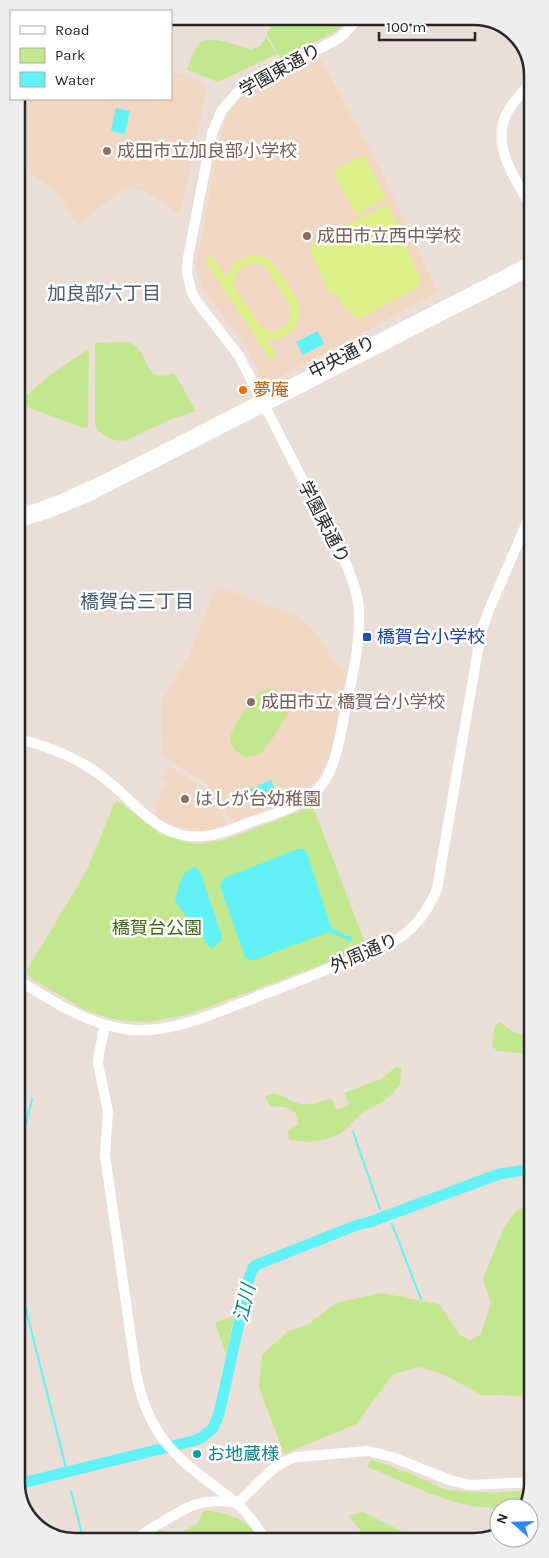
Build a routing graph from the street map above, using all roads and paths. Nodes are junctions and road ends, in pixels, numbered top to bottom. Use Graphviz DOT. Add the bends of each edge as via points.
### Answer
graph roads {
  1 [pos="353,25"];
  2 [pos="524,90"];
  3 [pos="524,194"];
  4 [pos="524,265"];
  5 [pos="524,273"];
  6 [pos="264,403"];
  7 [pos="25,512"];
  8 [pos="25,521"];
  9 [pos="524,529"];
  10 [pos="25,740"];
  11 [pos="25,984"];
  12 [pos="105,1025"];
  13 [pos="524,1482"];
  14 [pos="237,1504"];
  15 [pos="143,1533"];
  16 [pos="261,1533"];
  1 -- 6 [label="street, 学園東通り" via="336,40 236,94 222,110 212,133 187,273 192,293 236,351"];
  2 -- 3 [label="street" via="510,106 502,138 505,160"];
  4 -- 6 [label="street, 中央通り"];
  5 -- 6 [label="street, 中央通り"];
  6 -- 7 [label="street, 中央通り" via="85,489"];
  6 -- 8 [label="street, 中央通り" via="88,497"];
  6 -- 10 [label="street, 学園東通り" via="347,566 360,612 357,651 336,754 321,785 296,805 222,834 189,836 164,828 86,765 54,749"];
  9 -- 12 [label="street, 外周通り" via="488,610 482,632 440,875 433,898 420,921 387,946 179,1025 125,1029"];
  11 -- 12 [label="street, 外周通り" via="74,1012"];
  12 -- 14 [label="street" via="98,1064 108,1111 106,1167 139,1387 147,1414 163,1440 198,1474"];
  13 -- 14 [label="street" via="471,1485 452,1481 380,1453 355,1452 288,1459 273,1468"];
  14 -- 15 [label="street" via="192,1505"];
  14 -- 16 [label="street"];
}
